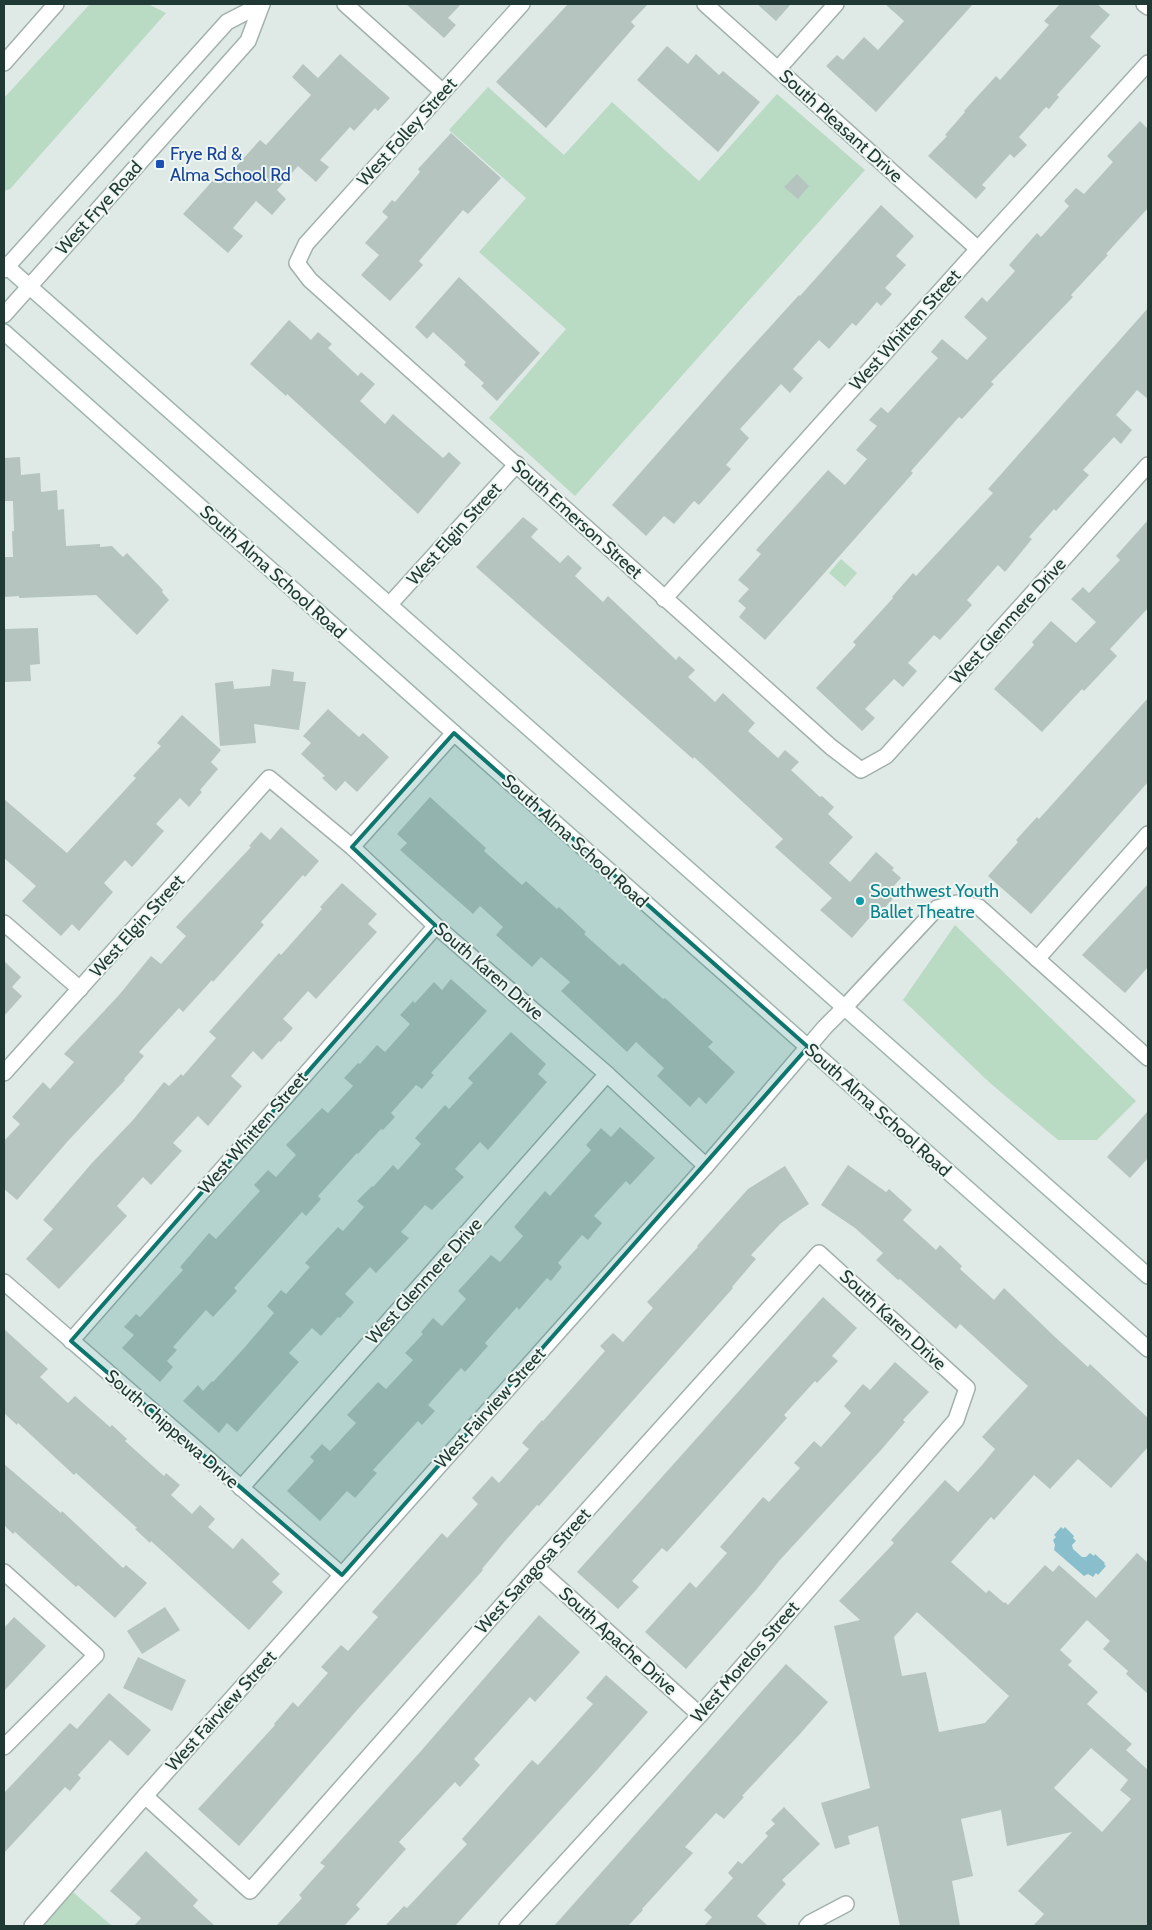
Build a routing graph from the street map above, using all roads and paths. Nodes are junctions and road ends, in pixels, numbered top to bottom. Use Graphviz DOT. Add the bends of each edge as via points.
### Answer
graph roads {
  1 [pos="56,4"];
  2 [pos="262,4"];
  3 [pos="345,4"];
  4 [pos="522,4"];
  5 [pos="705,4"];
  6 [pos="836,4"];
  7 [pos="1144,4"];
  8 [pos="1148,7"];
  9 [pos="4,63"];
  10 [pos="1148,63"];
  11 [pos="778,70"];
  12 [pos="443,92"];
  13 [pos="978,249"];
  14 [pos="297,263"];
  15 [pos="5,267"];
  16 [pos="29,286"];
  17 [pos="4,315"];
  18 [pos="4,332"];
  19 [pos="517,464"];
  20 [pos="1148,465"];
  21 [pos="664,598"];
  22 [pos="390,604"];
  23 [pos="454,733"];
  24 [pos="861,770"];
  25 [pos="269,778"];
  26 [pos="1148,834"];
  27 [pos="352,847"];
  28 [pos="4,923"];
  29 [pos="436,926"];
  30 [pos="1037,959"];
  31 [pos="80,989"];
  32 [pos="844,1008"];
  33 [pos="808,1048"];
  34 [pos="1148,1058"];
  35 [pos="4,1073"];
  36 [pos="607,1074"];
  37 [pos="706,1166"];
  38 [pos="819,1253"];
  39 [pos="1148,1276"];
  40 [pos="4,1282"];
  41 [pos="71,1341"];
  42 [pos="1148,1349"];
  43 [pos="967,1388"];
  44 [pos="241,1488"];
  45 [pos="536,1567"];
  46 [pos="4,1572"];
  47 [pos="342,1575"];
  48 [pos="700,1715"];
  49 [pos="4,1747"];
  50 [pos="145,1796"];
  51 [pos="846,1904"];
  52 [pos="32,1926"];
  53 [pos="507,1926"];
  54 [pos="807,1926"];
  1 -- 9 [label="street"];
  2 -- 15 [label="street, West Frye Road" via="227,22"];
  2 -- 16 [label="street, West Frye Road" via="248,41"];
  3 -- 12 [label="street"];
  4 -- 12 [label="street, West Folley Street"];
  5 -- 11 [label="street, South Pleasant Drive"];
  6 -- 11 [label="street"];
  7 -- 8 [label="street"];
  10 -- 13 [label="street, West Whitten Street"];
  11 -- 13 [label="street, South Pleasant Drive"];
  12 -- 14 [label="street, West Folley Street" via="306,244"];
  13 -- 21 [label="street, West Whitten Street"];
  14 -- 19 [label="street, South Emerson Street" via="310,280"];
  15 -- 16 [label="street"];
  16 -- 17 [label="street, West Frye Road"];
  16 -- 22 [label="street"];
  18 -- 23 [label="street, South Alma School Road"];
  19 -- 21 [label="street, South Emerson Street"];
  19 -- 22 [label="street, West Elgin Street"];
  20 -- 24 [label="street, West Glenmere Drive" via="886,756"];
  21 -- 24 [label="street, South Emerson Street"];
  22 -- 32 [label="street"];
  23 -- 27 [label="street"];
  23 -- 33 [label="street, South Alma School Road"];
  25 -- 27 [label="street, South Karen Drive"];
  25 -- 31 [label="street, West Elgin Street"];
  26 -- 30 [label="street"];
  27 -- 29 [label="street, South Karen Drive"];
  28 -- 31 [label="street"];
  29 -- 36 [label="street, South Karen Drive"];
  29 -- 41 [label="street, West Whitten Street"];
  30 -- 32 [label="street, West Fairview Street" via="979,907 957,903 937,908"];
  30 -- 34 [label="street"];
  31 -- 35 [label="street, West Elgin Street"];
  32 -- 33 [label="street, West Fairview Street"];
  32 -- 39 [label="street"];
  33 -- 37 [label="street, West Fairview Street"];
  33 -- 42 [label="street, South Alma School Road"];
  36 -- 37 [label="street, South Karen Drive"];
  36 -- 44 [label="street, West Glenmere Drive"];
  37 -- 47 [label="street, West Fairview Street"];
  38 -- 43 [label="street, South Karen Drive"];
  38 -- 45 [label="street, West Saragosa Street"];
  40 -- 41 [label="street, South Chippewa Drive"];
  41 -- 44 [label="street, South Chippewa Drive"];
  43 -- 48 [label="street, West Morelos Street" via="956,1420"];
  44 -- 47 [label="street, South Chippewa Drive"];
  45 -- 48 [label="street, South Apache Drive"];
  45 -- 50 [label="street, West Saragosa Street" via="250,1891"];
  46 -- 49 [label="street" via="96,1655"];
  47 -- 50 [label="street, West Fairview Street"];
  48 -- 53 [label="street, West Morelos Street"];
  50 -- 52 [label="street, West Fairview Street"];
  51 -- 54 [label="street"];
}
